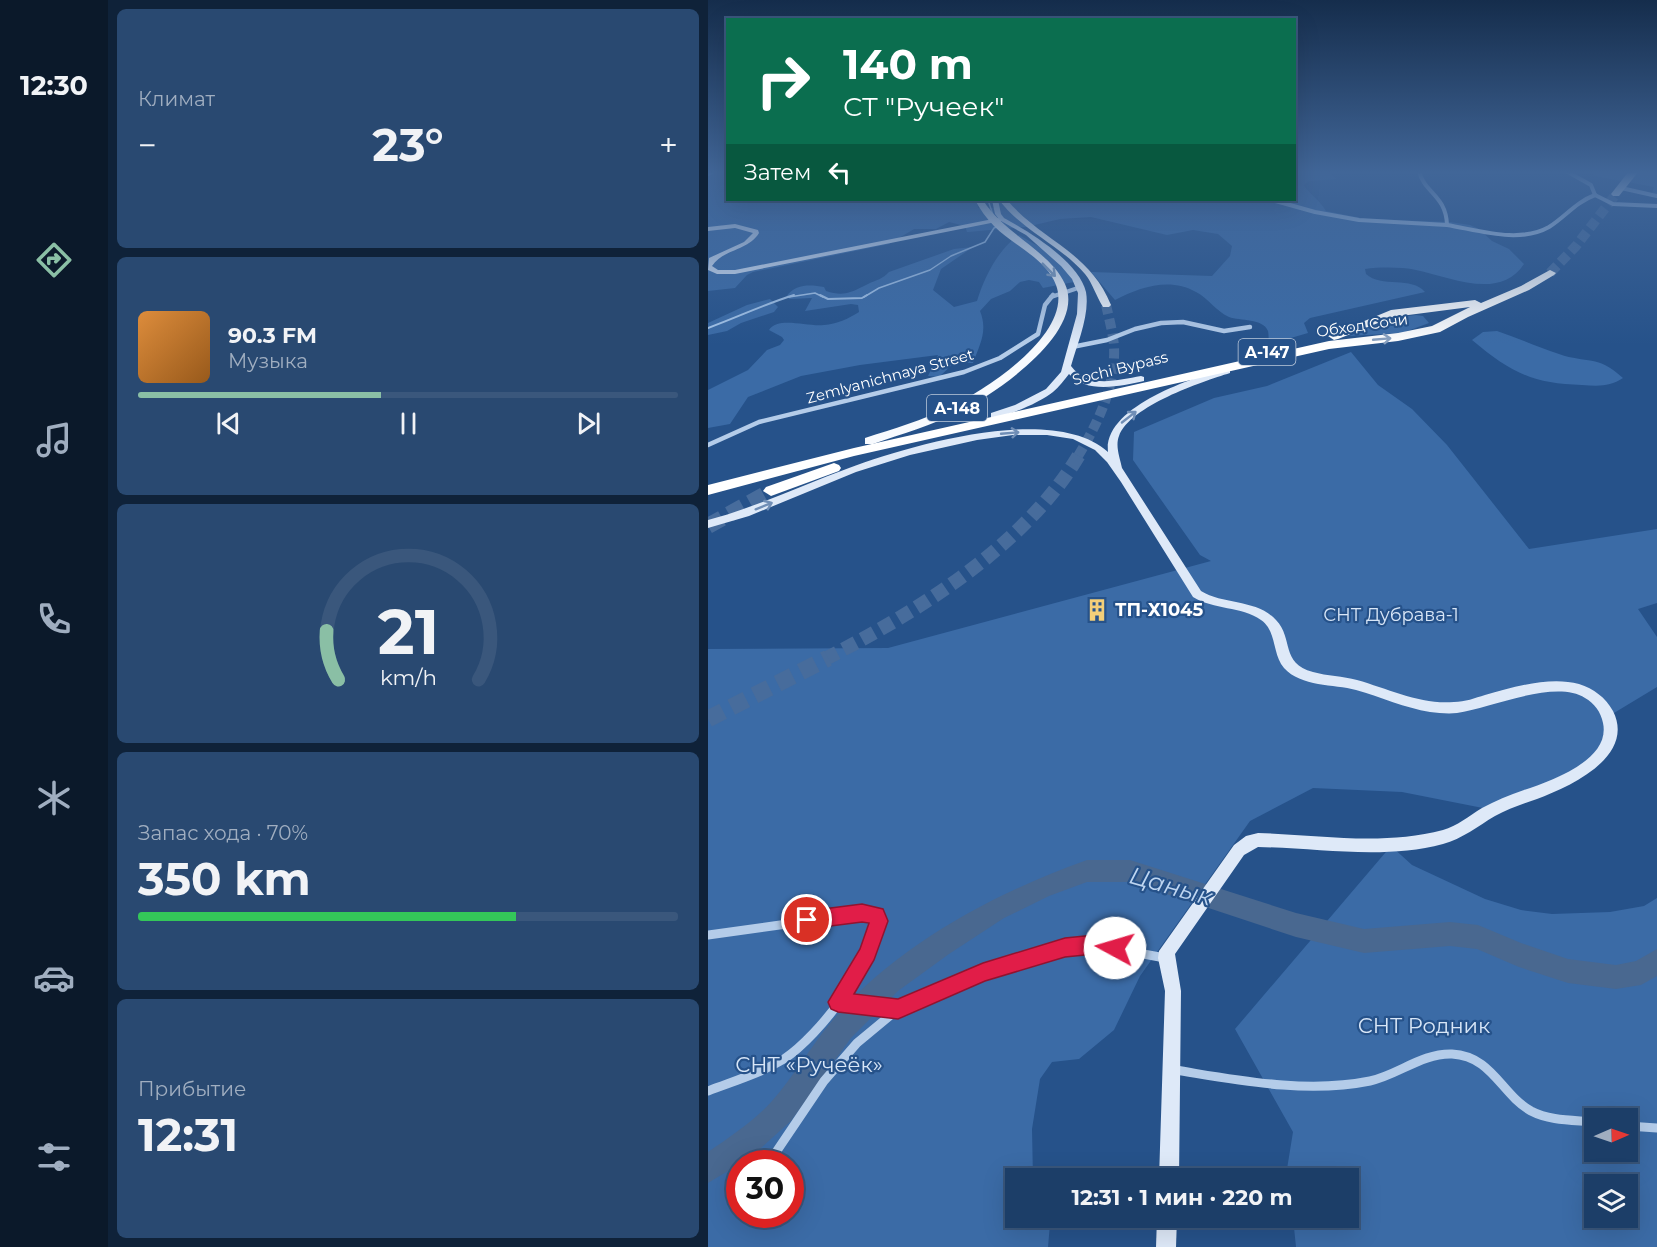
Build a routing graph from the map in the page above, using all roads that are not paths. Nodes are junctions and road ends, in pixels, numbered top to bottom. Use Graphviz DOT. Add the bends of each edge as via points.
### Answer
graph roads {
  1 [pos="754,229"];
  2 [pos="951,229"];
  3 [pos="1001,229"];
  4 [pos="1017,229"];
  5 [pos="1035,229"];
  6 [pos="1472,229"];
  7 [pos="1544,229"];
  8 [pos="708,267"];
  9 [pos="1550,273"];
  10 [pos="1536,281"];
  11 [pos="1081,287"];
  12 [pos="1106,305"];
  13 [pos="1405,311"];
  14 [pos="1250,327"];
  15 [pos="1424,332"];
  16 [pos="1072,347"];
  17 [pos="1261,360"];
  18 [pos="1068,367"];
  19 [pos="1141,379"];
  20 [pos="1099,397"];
  21 [pos="994,415"];
  22 [pos="869,441"];
  23 [pos="708,445"];
  24 [pos="1118,468"];
  25 [pos="708,477"];
  26 [pos="708,490"];
  27 [pos="771,490"];
  28 [pos="708,524"];
  29 [pos="708,935"];
  30 [pos="1168,951"];
  31 [pos="838,1002"];
  32 [pos="898,1009"];
  33 [pos="1173,1069"];
  34 [pos="708,1091"];
  35 [pos="1584,1121"];
  36 [pos="1638,1127"];
  37 [pos="1657,1128"];
  38 [pos="777,1150"];
  39 [pos="1169,1168"];
  40 [pos="1167,1228"];
  41 [pos="1166,1247"];
  1 -- 8 [label="street" via="756,233 748,242 713,258"];
  2 -- 8 [label="street" via="735,272 717,272"];
  3 -- 22 [label="main road, А-148, one-way" via="1050,269 1064,294 1060,320 1032,354 984,393 958,408"];
  4 -- 11 [label="street" via="1048,250 1071,271"];
  5 -- 12 [label="main road" via="1083,266"];
  6 -- 7 [label="street" via="1500,234"];
  9 -- 10 [label="highway, Обход Сочи / А-147"];
  10 -- 13 [label="highway, Sochi Bypass / А-147" via="1470,304"];
  10 -- 15 [label="highway, Обход Сочи / А-147" via="1443,327"];
  11 -- 16 [label="street" via="1081,314"];
  11 -- 23 [label="street, Zemlyanichnaya Street" via="1049,296 1038,334 1000,358 951,376 759,422"];
  13 -- 15 [label="highway, А-147" via="1426,312 1436,319 1436,324"];
  13 -- 19 [label="highway, Sochi Bypass / А-147" via="1327,338"];
  14 -- 16 [label="street" via="1224,331 1183,322 1135,329"];
  17 -- 15 [label="highway, Обход Сочи / А-147, one-way" via="1339,343"];
  16 -- 18 [label="street"];
  17 -- 20 [label="highway, Обход Сочи / А-147"];
  24 -- 17 [label="street, А-147, one-way" via="1113,438 1128,416 1196,381"];
  18 -- 19 [label="street, А-147" via="1074,376 1088,382 1107,384"];
  18 -- 21 [label="street, А-147" via="1049,391"];
  19 -- 21 [label="highway, Sochi Bypass / А-147"];
  20 -- 26 [label="highway, А-147" via="812,462"];
  20 -- 27 [label="highway, А-147" via="897,449"];
  21 -- 22 [label="highway, Sochi Bypass / А-147"];
  22 -- 25 [label="highway, Sochi Bypass / А-147"];
  28 -- 24 [label="street, one-way" via="752,511 872,463 1000,434 1038,431 1072,436 1094,445"];
  24 -- 30 [label="street" via="1197,594 1266,617 1279,633 1283,654 1299,672 1443,708 1523,691 1574,688 1599,701 1609,717 1610,735 1605,746 1575,777 1514,800 1443,837 1391,846 1251,841 1239,850"];
  29 -- 31 [label="street" via="862,913 877,915 879,921 868,954"];
  30 -- 32 [label="street" via="1095,945 1065,947 983,972"];
  30 -- 33 [label="street" via="1173,991"];
  31 -- 32 [label="street"];
  31 -- 34 [label="street" via="794,1052"];
  32 -- 38 [label="street" via="873,1028 824,1081"];
  33 -- 35 [label="street" via="1291,1086 1361,1082 1384,1077 1421,1060 1454,1054 1489,1066 1524,1106 1539,1114"];
  33 -- 39 [label="street"];
  36 -- 37 [label="street"];
  40 -- 41 [label="street"];
}
